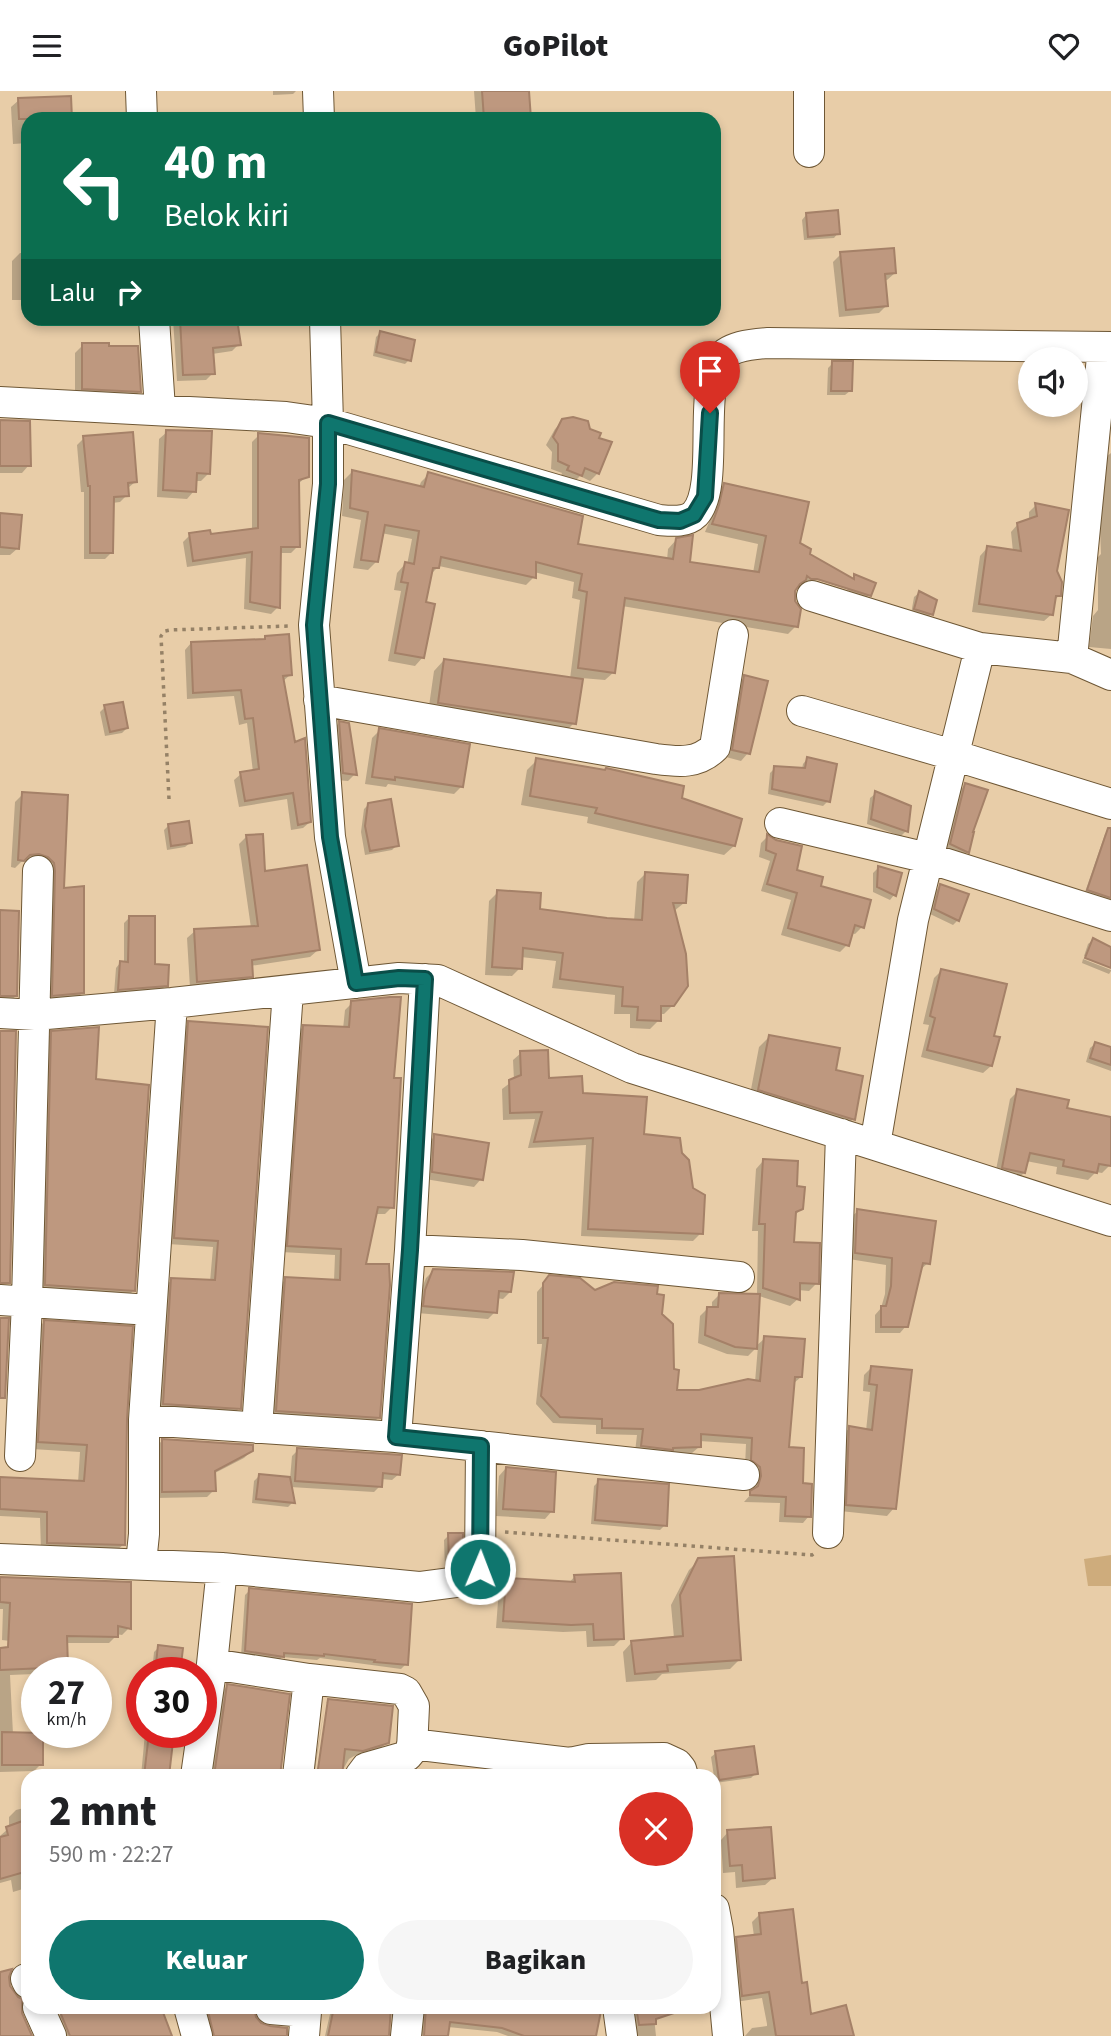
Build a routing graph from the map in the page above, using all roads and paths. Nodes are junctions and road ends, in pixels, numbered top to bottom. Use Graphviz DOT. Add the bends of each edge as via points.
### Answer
graph roads {
  1 [pos="141,91"];
  2 [pos="318,91"];
  3 [pos="809,91"];
  4 [pos="142,112"];
  5 [pos="318,112"];
  6 [pos="809,152"];
  7 [pos="154,326"];
  8 [pos="325,326"];
  9 [pos="1107,347"];
  10 [pos="0,401"];
  11 [pos="160,409"];
  12 [pos="328,423"];
  13 [pos="812,596"];
  14 [pos="314,625"];
  15 [pos="733,635"];
  16 [pos="980,648"];
  17 [pos="1072,658"];
  18 [pos="1111,675"];
  19 [pos="319,700"];
  20 [pos="802,711"];
  21 [pos="953,755"];
  22 [pos="169,799"];
  23 [pos="1111,804"];
  24 [pos="780,823"];
  25 [pos="928,858"];
  26 [pos="38,871"];
  27 [pos="1111,916"];
  28 [pos="425,979"];
  29 [pos="356,983"];
  30 [pos="288,991"];
  31 [pos="172,1003"];
  32 [pos="0,1013"];
  33 [pos="35,1015"];
  34 [pos="841,1134"];
  35 [pos="875,1145"];
  36 [pos="1111,1221"];
  37 [pos="410,1250"];
  38 [pos="739,1277"];
  39 [pos="13,1301"];
  40 [pos="150,1310"];
  41 [pos="144,1420"];
  42 [pos="257,1428"];
  43 [pos="396,1437"];
  44 [pos="481,1446"];
  45 [pos="20,1456"];
  46 [pos="744,1475"];
  47 [pos="503,1532"];
  48 [pos="828,1533"];
  49 [pos="0,1559"];
  50 [pos="141,1563"];
  51 [pos="222,1568"];
  52 [pos="213,1657"];
  53 [pos="217,1665"];
  54 [pos="309,1679"];
  55 [pos="412,1744"];
  56 [pos="200,1748"];
  57 [pos="197,1769"];
  58 [pos="299,1769"];
  59 [pos="365,1769"];
  60 [pos="566,1769"];
  61 [pos="574,1769"];
  62 [pos="681,1769"];
  63 [pos="721,1953"];
  64 [pos="41,2014"];
  65 [pos="191,2014"];
  66 [pos="306,2014"];
  67 [pos="409,2014"];
  68 [pos="619,2014"];
  69 [pos="51,2036"];
  70 [pos="197,2036"];
  71 [pos="304,2036"];
  72 [pos="406,2036"];
  73 [pos="622,2036"];
  74 [pos="729,2036"];
  1 -- 4 [label="street"];
  2 -- 5 [label="street"];
  3 -- 6 [label="street"];
  7 -- 11 [label="street"];
  8 -- 12 [label="street"];
  9 -- 12 [label="street" via="768,343 733,350 719,360 712,385 705,497 694,515 680,521 659,520"];
  9 -- 17 [label="street"];
  10 -- 11 [label="street"];
  11 -- 12 [label="street"];
  12 -- 14 [label="street" via="328,484"];
  13 -- 16 [label="street"];
  14 -- 19 [label="street"];
  14 -- 22 [label="path" via="162,633"];
  15 -- 19 [label="street" via="715,747 706,756 687,761"];
  16 -- 17 [label="street"];
  16 -- 21 [label="street"];
  17 -- 18 [label="street"];
  19 -- 29 [label="street" via="330,837"];
  20 -- 21 [label="street"];
  21 -- 23 [label="street"];
  21 -- 25 [label="street"];
  24 -- 25 [label="street"];
  25 -- 27 [label="street"];
  25 -- 35 [label="street"];
  26 -- 33 [label="street"];
  28 -- 29 [label="street"];
  28 -- 34 [label="street" via="438,980 632,1069"];
  28 -- 37 [label="street"];
  29 -- 30 [label="street"];
  30 -- 31 [label="street"];
  30 -- 42 [label="street"];
  31 -- 33 [label="street"];
  31 -- 40 [label="street"];
  32 -- 33 [label="street"];
  33 -- 39 [label="street"];
  34 -- 35 [label="street"];
  34 -- 48 [label="street"];
  35 -- 36 [label="street"];
  37 -- 38 [label="street" via="522,1255"];
  37 -- 43 [label="street"];
  39 -- 40 [label="street"];
  39 -- 45 [label="street"];
  40 -- 41 [label="street"];
  41 -- 42 [label="street"];
  41 -- 50 [label="street"];
  42 -- 43 [label="street"];
  43 -- 44 [label="street"];
  44 -- 46 [label="street"];
  44 -- 51 [label="street" via="480,1569 465,1581 419,1587"];
  47 -- 48 [label="path" via="811,1555"];
  49 -- 50 [label="street"];
  50 -- 51 [label="street"];
  51 -- 52 [label="street"];
  53 -- 54 [label="street"];
  54 -- 55 [label="street" via="406,1692 414,1706"];
  54 -- 58 [label="street"];
  55 -- 59 [label="street" via="407,1756"];
  55 -- 60 [label="street"];
  56 -- 57 [label="street"];
  61 -- 62 [label="street" via="589,1759 664,1758"];
  63 -- 74 [label="street"];
  64 -- 69 [label="street"];
  65 -- 70 [label="street"];
  66 -- 71 [label="street"];
  67 -- 72 [label="street"];
  68 -- 73 [label="street"];
}
